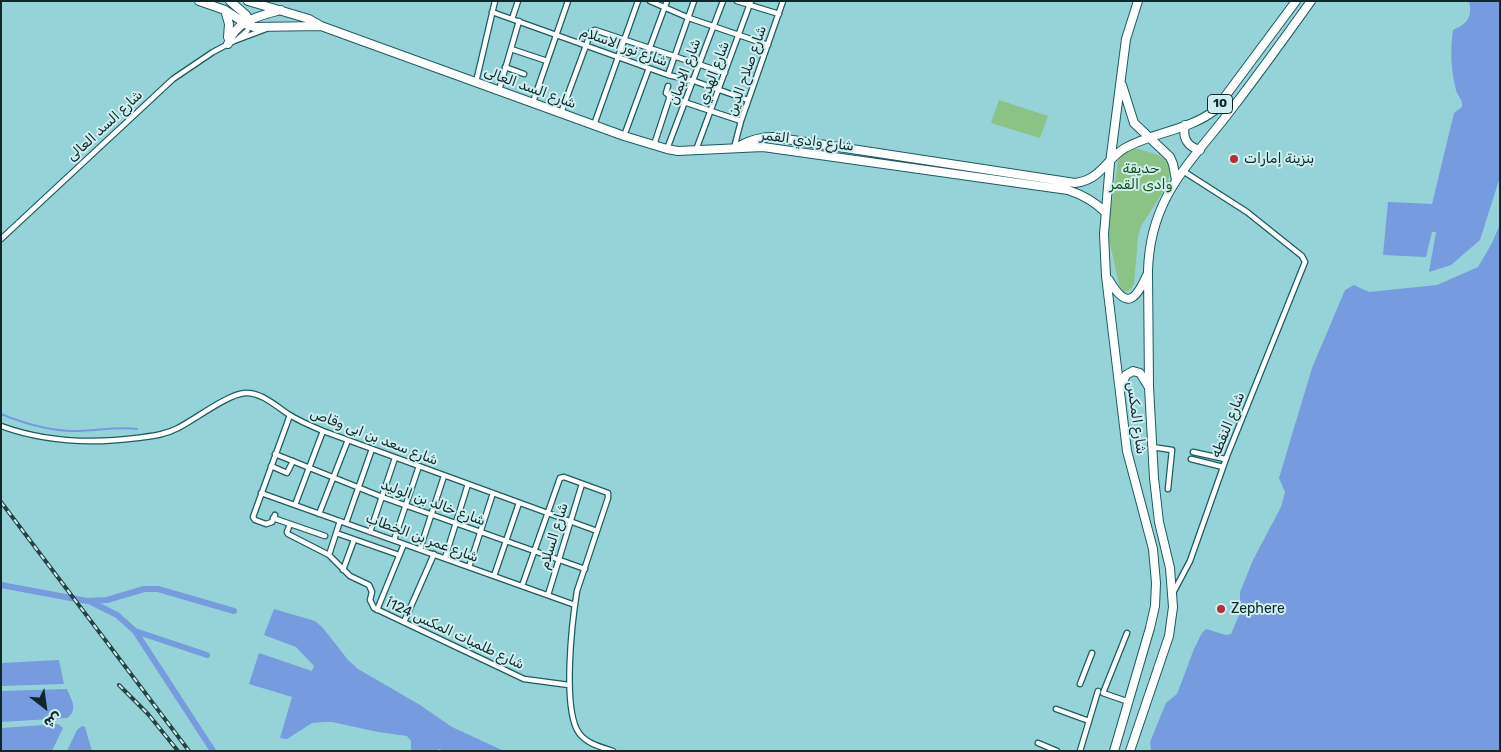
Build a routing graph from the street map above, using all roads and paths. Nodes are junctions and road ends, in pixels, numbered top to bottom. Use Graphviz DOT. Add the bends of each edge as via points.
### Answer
graph roads {
  1 [pos="199,1"];
  2 [pos="230,1"];
  3 [pos="248,1"];
  4 [pos="495,1"];
  5 [pos="518,1"];
  6 [pos="568,1"];
  7 [pos="638,1"];
  8 [pos="650,1"];
  9 [pos="667,1"];
  10 [pos="694,1"];
  11 [pos="722,1"];
  12 [pos="737,1"];
  13 [pos="782,1"];
  14 [pos="1138,1"];
  15 [pos="1296,1"];
  16 [pos="1307,2"];
  17 [pos="750,3"];
  18 [pos="665,8"];
  19 [pos="225,10"];
  20 [pos="280,10"];
  21 [pos="492,12"];
  22 [pos="779,14"];
  23 [pos="689,18"];
  24 [pos="512,19"];
  25 [pos="519,21"];
  26 [pos="247,23"];
  27 [pos="321,26"];
  28 [pos="714,26"];
  29 [pos="269,27"];
  30 [pos="556,34"];
  31 [pos="739,35"];
  32 [pos="624,40"];
  33 [pos="229,43"];
  34 [pos="768,45"];
  35 [pos="586,46"];
  36 [pos="650,48"];
  37 [pos="511,49"];
  38 [pos="675,56"];
  39 [pos="618,57"];
  40 [pos="547,61"];
  41 [pos="700,64"];
  42 [pos="643,66"];
  43 [pos="505,67"];
  44 [pos="648,68"];
  45 [pos="725,73"];
  46 [pos="524,74"];
  47 [pos="668,76"];
  48 [pos="694,81"];
  49 [pos="1120,81"];
  50 [pos="476,82"];
  51 [pos="668,86"];
  52 [pos="719,89"];
  53 [pos="498,90"];
  54 [pos="669,97"];
  55 [pos="748,100"];
  56 [pos="532,102"];
  57 [pos="686,103"];
  58 [pos="712,111"];
  59 [pos="561,112"];
  60 [pos="741,121"];
  61 [pos="594,125"];
  62 [pos="1185,125"];
  63 [pos="624,136"];
  64 [pos="1149,139"];
  65 [pos="654,146"];
  66 [pos="734,148"];
  67 [pos="667,149"];
  68 [pos="1200,150"];
  69 [pos="696,151"];
  70 [pos="1110,163"];
  71 [pos="1183,171"];
  72 [pos="1176,180"];
  73 [pos="1105,212"];
  74 [pos="1,240"];
  75 [pos="1148,271"];
  76 [pos="1106,276"];
  77 [pos="1149,387"];
  78 [pos="1119,392"];
  79 [pos="290,415"];
  80 [pos="1,426"];
  81 [pos="323,431"];
  82 [pos="348,440"];
  83 [pos="1152,447"];
  84 [pos="372,449"];
  85 [pos="1192,452"];
  86 [pos="275,454"];
  87 [pos="395,458"];
  88 [pos="1191,459"];
  89 [pos="1225,460"];
  90 [pos="294,461"];
  91 [pos="271,466"];
  92 [pos="419,466"];
  93 [pos="309,467"];
  94 [pos="1223,467"];
  95 [pos="334,476"];
  96 [pos="444,476"];
  97 [pos="468,484"];
  98 [pos="582,484"];
  99 [pos="358,487"];
  100 [pos="1168,489"];
  101 [pos="261,493"];
  102 [pos="493,493"];
  103 [pos="382,497"];
  104 [pos="519,503"];
  105 [pos="295,505"];
  106 [pos="406,505"];
  107 [pos="547,513"];
  108 [pos="319,514"];
  109 [pos="432,514"];
  110 [pos="340,521"];
  111 [pos="571,522"];
  112 [pos="346,523"];
  113 [pos="456,523"];
  114 [pos="290,524"];
  115 [pos="308,530"];
  116 [pos="597,531"];
  117 [pos="370,532"];
  118 [pos="480,532"];
  119 [pos="336,533"];
  120 [pos="326,536"];
  121 [pos="354,540"];
  122 [pos="394,540"];
  123 [pos="304,541"];
  124 [pos="506,541"];
  125 [pos="404,544"];
  126 [pos="420,549"];
  127 [pos="534,551"];
  128 [pos="434,554"];
  129 [pos="329,555"];
  130 [pos="399,556"];
  131 [pos="445,558"];
  132 [pos="559,560"];
  133 [pos="469,567"];
  134 [pos="585,569"];
  135 [pos="343,570"];
  136 [pos="494,576"];
  137 [pos="522,586"];
  138 [pos="1173,593"];
  139 [pos="548,595"];
  140 [pos="575,605"];
  141 [pos="377,610"];
  142 [pos="404,622"];
  143 [pos="1127,633"];
  144 [pos="1092,652"];
  145 [pos="1080,684"];
  146 [pos="569,685"];
  147 [pos="1101,692"];
  148 [pos="1129,702"];
  149 [pos="1056,708"];
  150 [pos="1089,721"];
  151 [pos="1038,743"];
  152 [pos="613,751"];
  153 [pos="1057,751"];
  154 [pos="1080,751"];
  155 [pos="1114,751"];
  156 [pos="1130,751"];
  1 -- 19 [label="main road"];
  2 -- 26 [label="main road" via="246,15"];
  3 -- 20 [label="main road, شارع السد العالى"];
  4 -- 21 [label="street"];
  5 -- 24 [label="street"];
  6 -- 30 [label="street"];
  7 -- 32 [label="street"];
  8 -- 18 [label="street"];
  9 -- 18 [label="street"];
  10 -- 23 [label="street"];
  11 -- 28 [label="street, شارع الايمان"];
  12 -- 17 [label="street"];
  13 -- 22 [label="street, شارع صلاح الدين"];
  14 -- 49 [label="main road, شارع المكس" via="1126,39"];
  15 -- 62 [label="main road, 10" via="1215,110"];
  16 -- 68 [label="main road, 10"];
  17 -- 22 [label="street"];
  17 -- 31 [label="street, شارع الهدي"];
  18 -- 23 [label="street"];
  18 -- 36 [label="street"];
  19 -- 26 [label="main road"];
  19 -- 33 [label="main road" via="230,29"];
  20 -- 26 [label="main road"];
  20 -- 27 [label="main road, شارع السد العالى"];
  21 -- 24 [label="street, شارع نور الاسلام"];
  21 -- 50 [label="street"];
  22 -- 34 [label="street, شارع صلاح الدين"];
  23 -- 28 [label="street"];
  23 -- 38 [label="street"];
  24 -- 25 [label="street, شارع نور الاسلام"];
  25 -- 30 [label="street, شارع نور الاسلام"];
  25 -- 37 [label="street"];
  26 -- 29 [label="main road" via="259,28"];
  26 -- 33 [label="main road" via="234,32"];
  27 -- 29 [label="main road"];
  27 -- 50 [label="main road, شارع السد العالى"];
  28 -- 31 [label="street"];
  28 -- 41 [label="street, شارع الايمان"];
  29 -- 33 [label="street, شارع السد العالى"];
  30 -- 35 [label="street, شارع نور الاسلام"];
  30 -- 40 [label="street"];
  31 -- 34 [label="street"];
  31 -- 45 [label="street, شارع الهدي"];
  32 -- 35 [label="street" via="595,30 591,32"];
  32 -- 36 [label="street"];
  32 -- 39 [label="street"];
  33 -- 74 [label="street, شارع السد العالى" via="173,79"];
  34 -- 55 [label="street, شارع صلاح الدين"];
  35 -- 39 [label="street, شارع نور الاسلام"];
  35 -- 59 [label="street"];
  36 -- 38 [label="street"];
  36 -- 42 [label="street"];
  37 -- 40 [label="street"];
  37 -- 43 [label="street"];
  38 -- 41 [label="street"];
  38 -- 47 [label="street"];
  39 -- 42 [label="street, شارع نور الاسلام"];
  39 -- 61 [label="street"];
  40 -- 56 [label="street"];
  41 -- 45 [label="street"];
  41 -- 48 [label="street, شارع الايمان"];
  42 -- 44 [label="street, شارع نور الاسلام"];
  43 -- 46 [label="street"];
  43 -- 53 [label="street"];
  44 -- 47 [label="street, شارع نور الاسلام"];
  44 -- 63 [label="street"];
  45 -- 52 [label="street, شارع الهدي"];
  47 -- 48 [label="street, شارع نور الاسلام"];
  48 -- 52 [label="street, شارع نور الاسلام"];
  48 -- 57 [label="street, شارع الايمان"];
  49 -- 64 [label="main road" via="1134,124"];
  49 -- 70 [label="main road, شارع المكس"];
  50 -- 53 [label="main road, شارع السد العالى"];
  51 -- 54 [label="street" via="666,93"];
  52 -- 55 [label="street, شارع نور الاسلام"];
  52 -- 58 [label="street, شارع الهدي"];
  53 -- 56 [label="main road, شارع السد العالى"];
  54 -- 57 [label="street"];
  54 -- 65 [label="street"];
  55 -- 60 [label="street, شارع صلاح الدين"];
  56 -- 59 [label="main road, شارع السد العالى"];
  57 -- 58 [label="street"];
  57 -- 67 [label="street, شارع الايمان"];
  58 -- 60 [label="street"];
  58 -- 69 [label="street, شارع الهدي"];
  59 -- 61 [label="main road, شارع السد العالى"];
  60 -- 66 [label="street, شارع صلاح الدين"];
  61 -- 63 [label="main road, شارع السد العالى"];
  62 -- 64 [label="main road, 10"];
  62 -- 68 [label="main road" via="1187,143"];
  63 -- 65 [label="main road, شارع السد العالى"];
  64 -- 70 [label="main road, 10" via="1124,149"];
  64 -- 72 [label="main road" via="1170,157"];
  65 -- 67 [label="main road, شارع السد العالى"];
  66 -- 69 [label="main road, شارع السد العالى"];
  66 -- 70 [label="main road, شارع وادي القمر" via="751,139 773,137 1075,183 1091,179"];
  66 -- 73 [label="main road, شارع وادي القمر" via="771,148 1068,190 1082,194"];
  67 -- 69 [label="main road, شارع السد العالى"];
  68 -- 71 [label="main road, 10"];
  70 -- 73 [label="main road, شارع المكس"];
  71 -- 72 [label="main road, شارع المكس"];
  71 -- 89 [label="street, شارع النقطه" via="1246,212 1305,260"];
  72 -- 75 [label="main road, شارع المكس" via="1154,225"];
  73 -- 76 [label="main road, شارع المكس"];
  75 -- 76 [label="main road" via="1136,296 1125,299"];
  75 -- 77 [label="main road, شارع المكس"];
  76 -- 78 [label="main road, شارع المكس"];
  77 -- 78 [label="main road" via="1140,373 1133,371 1126,375"];
  77 -- 83 [label="main road, شارع المكس"];
  78 -- 148 [label="main road, شارع المكس" via="1127,451 1153,549 1156,583 1153,618"];
  79 -- 80 [label="street, شارع سعد بن ابى وقاص" via="260,396 245,392 169,432 122,440 57,440"];
  79 -- 81 [label="street, شارع سعد بن ابى وقاص"];
  79 -- 86 [label="street"];
  81 -- 82 [label="street, شارع سعد بن ابى وقاص"];
  81 -- 93 [label="street"];
  82 -- 84 [label="street, شارع سعد بن ابى وقاص"];
  82 -- 95 [label="street"];
  83 -- 100 [label="street" via="1172,450"];
  83 -- 138 [label="main road, شارع المكس" via="1156,500"];
  84 -- 87 [label="street, شارع سعد بن ابى وقاص"];
  84 -- 99 [label="street"];
  85 -- 89 [label="street"];
  86 -- 90 [label="street, شارع خالد بن الوليد"];
  86 -- 91 [label="street"];
  87 -- 92 [label="street, شارع سعد بن ابى وقاص"];
  87 -- 103 [label="street"];
  88 -- 94 [label="street"];
  89 -- 94 [label="street, شارع النقطه"];
  90 -- 91 [label="street" via="287,473"];
  90 -- 93 [label="street, شارع خالد بن الوليد"];
  91 -- 101 [label="street"];
  92 -- 96 [label="street, شارع سعد بن ابى وقاص"];
  92 -- 106 [label="street"];
  93 -- 95 [label="street, شارع خالد بن الوليد"];
  93 -- 105 [label="street"];
  94 -- 138 [label="street, شارع النقطه" via="1190,561"];
  95 -- 99 [label="street, شارع خالد بن الوليد"];
  95 -- 108 [label="street"];
  96 -- 97 [label="street, شارع سعد بن ابى وقاص"];
  96 -- 109 [label="street"];
  97 -- 102 [label="street, شارع سعد بن ابى وقاص"];
  97 -- 113 [label="street"];
  98 -- 107 [label="street" via="563,477 559,479"];
  98 -- 111 [label="street, شارع السلام"];
  98 -- 116 [label="street" via="609,496"];
  99 -- 103 [label="street, شارع خالد بن الوليد"];
  99 -- 112 [label="street"];
  101 -- 105 [label="street, شارع عمر بن الخطاب"];
  101 -- 114 [label="street" via="253,516 255,520 266,524 274,517"];
  102 -- 104 [label="street, شارع سعد بن ابى وقاص"];
  102 -- 118 [label="street"];
  103 -- 106 [label="street, شارع خالد بن الوليد"];
  103 -- 117 [label="street"];
  104 -- 107 [label="street, شارع سعد بن ابى وقاص"];
  104 -- 124 [label="street"];
  105 -- 108 [label="street, شارع عمر بن الخطاب"];
  106 -- 109 [label="street, شارع خالد بن الوليد"];
  106 -- 122 [label="street"];
  107 -- 111 [label="street, شارع سعد بن ابى وقاص"];
  107 -- 127 [label="street"];
  108 -- 110 [label="street, شارع عمر بن الخطاب"];
  109 -- 113 [label="street, شارع خالد بن الوليد"];
  109 -- 126 [label="street"];
  110 -- 112 [label="street, شارع عمر بن الخطاب"];
  110 -- 119 [label="street"];
  111 -- 116 [label="street, شارع سعد بن ابى وقاص"];
  111 -- 132 [label="street, شارع السلام"];
  112 -- 117 [label="street, شارع عمر بن الخطاب"];
  113 -- 118 [label="street, شارع خالد بن الوليد"];
  113 -- 131 [label="street"];
  114 -- 115 [label="street"];
  114 -- 123 [label="street, شارع طلمبات المكس 124أ" via="287,533"];
  115 -- 120 [label="street"];
  115 -- 123 [label="street"];
  116 -- 134 [label="street"];
  117 -- 122 [label="street, شارع عمر بن الخطاب"];
  118 -- 124 [label="street, شارع خالد بن الوليد"];
  118 -- 133 [label="street"];
  119 -- 121 [label="street"];
  119 -- 129 [label="street"];
  121 -- 130 [label="street"];
  121 -- 135 [label="street"];
  122 -- 125 [label="street, شارع عمر بن الخطاب"];
  123 -- 129 [label="street, شارع طلمبات المكس 124أ"];
  124 -- 127 [label="street, شارع خالد بن الوليد"];
  124 -- 136 [label="street"];
  125 -- 126 [label="street, شارع عمر بن الخطاب"];
  125 -- 130 [label="street"];
  126 -- 128 [label="street, شارع عمر بن الخطاب"];
  127 -- 132 [label="street, شارع خالد بن الوليد"];
  127 -- 137 [label="street"];
  128 -- 131 [label="street, شارع عمر بن الخطاب"];
  128 -- 142 [label="street"];
  129 -- 135 [label="street, شارع طلمبات المكس 124أ"];
  130 -- 141 [label="street"];
  131 -- 133 [label="street, شارع عمر بن الخطاب"];
  132 -- 134 [label="street, شارع خالد بن الوليد"];
  132 -- 139 [label="street, شارع السلام"];
  133 -- 136 [label="street, شارع عمر بن الخطاب"];
  134 -- 140 [label="street"];
  135 -- 141 [label="street, شارع طلمبات المكس 124أ" via="369,585 371,604"];
  136 -- 137 [label="street, شارع عمر بن الخطاب"];
  137 -- 139 [label="street, شارع عمر بن الخطاب"];
  138 -- 156 [label="main road, شارع المكس" via="1169,636"];
  139 -- 140 [label="street, شارع عمر بن الخطاب"];
  140 -- 146 [label="street"];
  141 -- 142 [label="street, شارع طلمبات المكس 124أ"];
  142 -- 146 [label="street, شارع طلمبات المكس 124أ" via="524,679"];
  143 -- 147 [label="street"];
  144 -- 145 [label="street"];
  146 -- 152 [label="street" via="576,727 589,743"];
  147 -- 148 [label="street"];
  147 -- 150 [label="street"];
  148 -- 155 [label="main road, شارع المكس"];
  149 -- 150 [label="street"];
  150 -- 154 [label="street"];
  151 -- 153 [label="street"];
}
